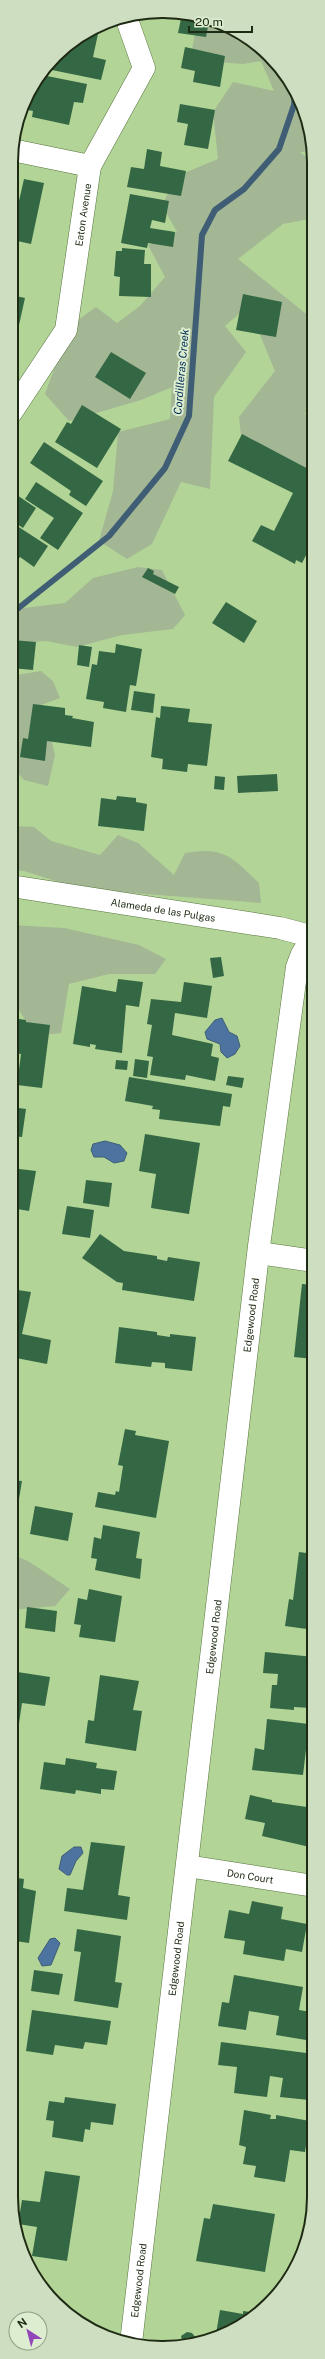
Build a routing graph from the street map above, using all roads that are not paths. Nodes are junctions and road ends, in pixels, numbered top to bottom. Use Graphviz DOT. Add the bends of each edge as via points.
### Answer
graph roads {
  1 [pos="128,22"];
  2 [pos="18,151"];
  3 [pos="90,166"];
  4 [pos="18,403"];
  5 [pos="18,887"];
  6 [pos="307,935"];
  7 [pos="307,947"];
  8 [pos="259,1253"];
  9 [pos="307,1260"];
  10 [pos="187,1866"];
  11 [pos="307,1885"];
  12 [pos="132,2337"];
  1 -- 3 [label="main road, Eaton Avenue" via="144,68"];
  2 -- 3 [label="main road"];
  3 -- 4 [label="main road, Eaton Avenue" via="66,330"];
  5 -- 6 [label="main road, Alameda de las Pulgas" via="280,928"];
  7 -- 8 [label="main road, Edgewood Road" via="297,967"];
  8 -- 9 [label="main road"];
  8 -- 10 [label="main road, Edgewood Road"];
  10 -- 11 [label="main road, Don Court"];
  10 -- 12 [label="main road, Edgewood Road"];
}
